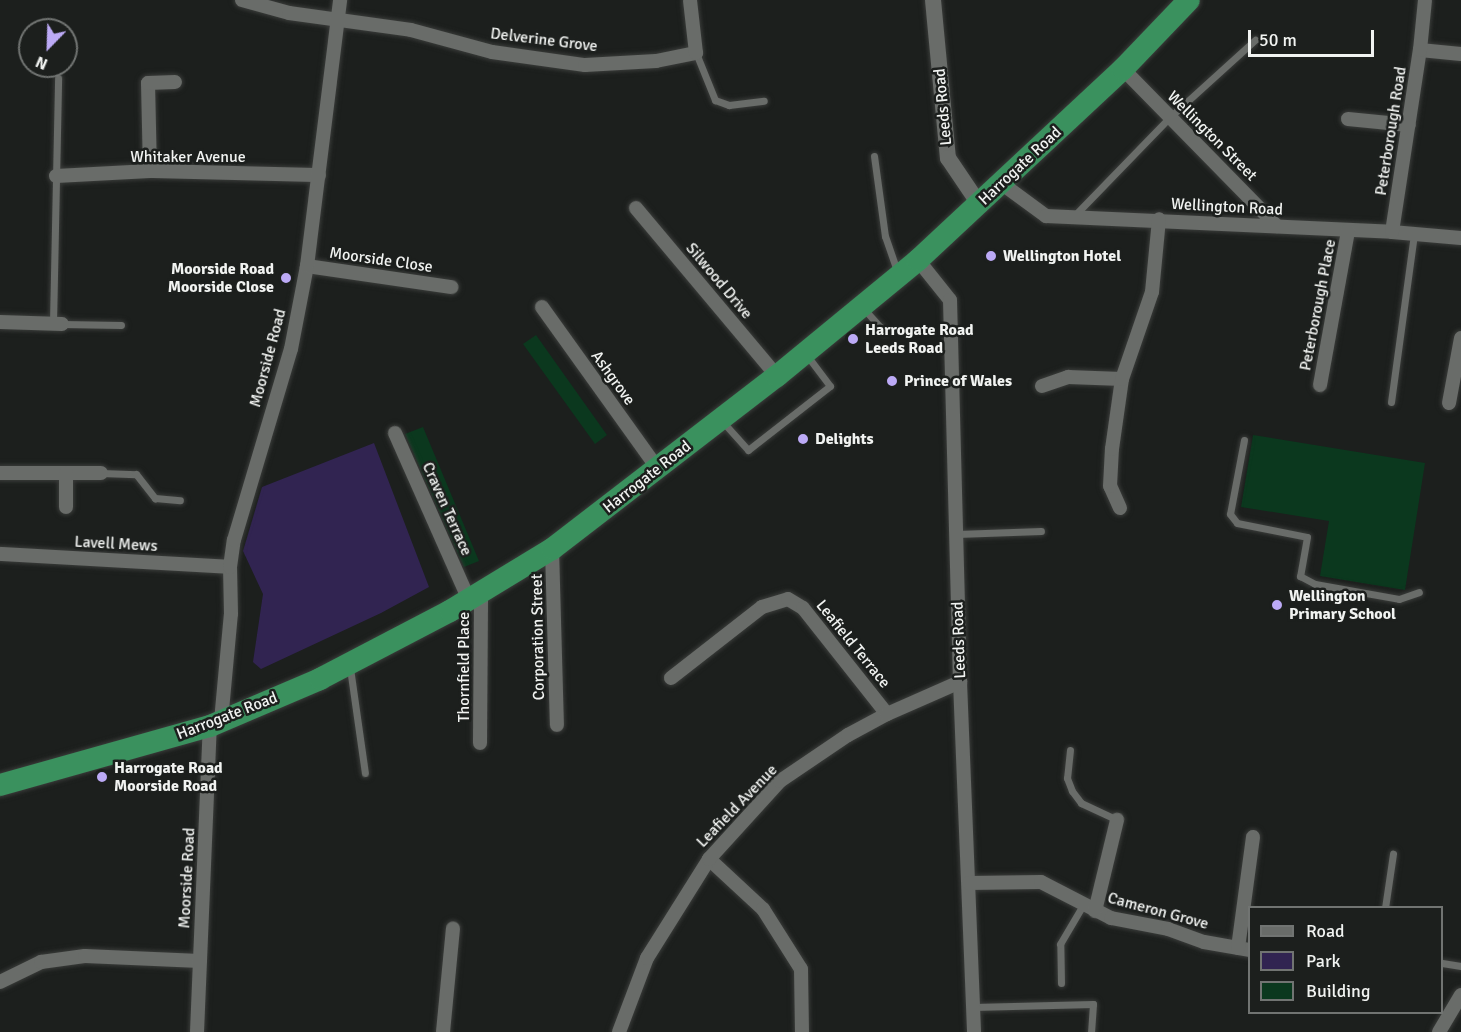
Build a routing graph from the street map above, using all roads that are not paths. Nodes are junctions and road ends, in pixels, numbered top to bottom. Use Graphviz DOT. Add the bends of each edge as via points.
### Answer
graph roads {
  1 [pos="242,0"];
  2 [pos="340,0"];
  3 [pos="690,0"];
  4 [pos="933,0"];
  5 [pos="1425,0"];
  6 [pos="1187,1"];
  7 [pos="338,20"];
  8 [pos="1255,40"];
  9 [pos="1420,50"];
  10 [pos="696,52"];
  11 [pos="1461,54"];
  12 [pos="1123,69"];
  13 [pos="58,78"];
  14 [pos="175,82"];
  15 [pos="765,101"];
  16 [pos="1170,117"];
  17 [pos="1348,119"];
  18 [pos="1409,125"];
  19 [pos="874,156"];
  20 [pos="150,171"];
  21 [pos="319,175"];
  22 [pos="56,176"];
  23 [pos="1001,183"];
  24 [pos="979,204"];
  25 [pos="636,208"];
  26 [pos="1073,217"];
  27 [pos="1159,219"];
  28 [pos="1277,226"];
  29 [pos="1348,231"];
  30 [pos="1392,232"];
  31 [pos="1414,234"];
  32 [pos="1461,238"];
  33 [pos="918,260"];
  34 [pos="307,266"];
  35 [pos="898,276"];
  36 [pos="451,287"];
  37 [pos="862,306"];
  38 [pos="542,307"];
  39 [pos="0,322"];
  40 [pos="58,323"];
  41 [pos="121,325"];
  42 [pos="884,332"];
  43 [pos="1461,338"];
  44 [pos="805,353"];
  45 [pos="777,376"];
  46 [pos="1122,379"];
  47 [pos="1320,385"];
  48 [pos="1042,386"];
  49 [pos="1391,402"];
  50 [pos="1449,403"];
  51 [pos="721,420"];
  52 [pos="395,433"];
  53 [pos="1244,440"];
  54 [pos="658,469"];
  55 [pos="0,473"];
  56 [pos="66,473"];
  57 [pos="101,473"];
  58 [pos="180,500"];
  59 [pos="66,507"];
  60 [pos="1120,508"];
  61 [pos="1041,531"];
  62 [pos="957,534"];
  63 [pos="552,549"];
  64 [pos="0,554"];
  65 [pos="230,567"];
  66 [pos="1419,592"];
  67 [pos="475,596"];
  68 [pos="349,664"];
  69 [pos="671,678"];
  70 [pos="960,682"];
  71 [pos="887,714"];
  72 [pos="215,724"];
  73 [pos="557,725"];
  74 [pos="480,742"];
  75 [pos="1070,750"];
  76 [pos="364,773"];
  77 [pos="0,785"];
  78 [pos="1117,820"];
  79 [pos="1253,837"];
  80 [pos="1393,854"];
  81 [pos="709,859"];
  82 [pos="969,883"];
  83 [pos="1385,906"];
  84 [pos="1089,908"];
  85 [pos="453,928"];
  86 [pos="1244,949"];
  87 [pos="200,961"];
  88 [pos="1443,963"];
  89 [pos="1461,966"];
  90 [pos="0,982"];
  91 [pos="1061,983"];
  92 [pos="1461,995"];
  93 [pos="973,1006"];
  94 [pos="197,1032"];
  95 [pos="443,1032"];
  96 [pos="619,1032"];
  97 [pos="802,1032"];
  98 [pos="974,1032"];
  99 [pos="1091,1032"];
  100 [pos="1439,1032"];
  1 -- 7 [label="street, Delverine Grove" via="289,14"];
  2 -- 7 [label="street, Moorside Road"];
  3 -- 10 [label="street"];
  4 -- 24 [label="street, Leeds Road" via="948,158"];
  5 -- 9 [label="street, Peterborough Road"];
  6 -- 12 [label="highway, Harrogate Road"];
  7 -- 10 [label="street, Delverine Grove" via="411,30 492,52 585,65 656,61"];
  7 -- 21 [label="street, Moorside Road"];
  8 -- 16 [label="lane"];
  9 -- 11 [label="street"];
  9 -- 18 [label="street, Peterborough Road"];
  10 -- 15 [label="lane" via="715,100 729,105"];
  12 -- 16 [label="street, Wellington Street"];
  12 -- 23 [label="highway, Harrogate Road"];
  13 -- 22 [label="lane"];
  14 -- 20 [label="street" via="148,83"];
  16 -- 26 [label="lane"];
  16 -- 28 [label="street, Wellington Street"];
  17 -- 18 [label="street"];
  18 -- 30 [label="street, Peterborough Road"];
  19 -- 35 [label="lane" via="885,236"];
  20 -- 21 [label="street, Whitaker Avenue"];
  20 -- 22 [label="street, Whitaker Avenue"];
  21 -- 34 [label="street, Moorside Road"];
  22 -- 40 [label="lane"];
  23 -- 24 [label="highway, Harrogate Road"];
  23 -- 26 [label="street, Wellington Road" via="1046,216"];
  24 -- 33 [label="highway, Harrogate Road"];
  25 -- 45 [label="street, Silwood Drive"];
  26 -- 27 [label="street, Wellington Road"];
  27 -- 28 [label="street, Wellington Road"];
  27 -- 46 [label="street" via="1152,292"];
  28 -- 29 [label="street, Wellington Road"];
  29 -- 30 [label="street, Wellington Road"];
  29 -- 47 [label="street, Peterborough Place"];
  30 -- 31 [label="street, Wellington Road"];
  31 -- 32 [label="street, Wellington Road"];
  31 -- 49 [label="lane"];
  33 -- 35 [label="highway, Harrogate Road"];
  33 -- 62 [label="street, Leeds Road" via="950,300"];
  34 -- 36 [label="street, Moorside Close"];
  34 -- 65 [label="street, Moorside Road" via="291,349 234,540"];
  35 -- 37 [label="highway, Harrogate Road"];
  37 -- 42 [label="lane"];
  37 -- 44 [label="highway, Harrogate Road"];
  38 -- 54 [label="street, Ashgrove"];
  39 -- 40 [label="street"];
  40 -- 41 [label="lane"];
  43 -- 50 [label="street"];
  44 -- 45 [label="highway, Harrogate Road"];
  44 -- 51 [label="lane" via="830,386 748,450"];
  45 -- 51 [label="highway, Harrogate Road"];
  46 -- 48 [label="street" via="1068,377"];
  46 -- 60 [label="street" via="1110,486"];
  51 -- 54 [label="highway, Harrogate Road"];
  52 -- 67 [label="street, Craven Terrace"];
  53 -- 66 [label="lane" via="1230,514 1236,523 1307,537 1300,576 1315,584 1399,599"];
  54 -- 63 [label="highway, Harrogate Road"];
  55 -- 56 [label="street"];
  56 -- 57 [label="street"];
  56 -- 59 [label="street"];
  57 -- 58 [label="lane" via="136,474 155,498"];
  61 -- 62 [label="lane"];
  62 -- 70 [label="street, Leeds Road"];
  63 -- 67 [label="highway, Harrogate Road"];
  63 -- 73 [label="street, Corporation Street"];
  64 -- 65 [label="street, Lavell Mews"];
  65 -- 72 [label="street, Moorside Road" via="231,614"];
  67 -- 68 [label="highway, Harrogate Road"];
  67 -- 74 [label="street, Thornfield Place"];
  68 -- 72 [label="highway, Harrogate Road"];
  68 -- 76 [label="lane"];
  69 -- 71 [label="street, Leafield Terrace" via="762,607 788,599 803,608"];
  70 -- 71 [label="street, Leafield Avenue"];
  70 -- 82 [label="street, Leeds Road"];
  71 -- 81 [label="street, Leafield Avenue" via="780,781"];
  72 -- 77 [label="highway, Harrogate Road"];
  72 -- 87 [label="street, Moorside Road"];
  75 -- 78 [label="lane" via="1067,778 1072,791 1081,803"];
  78 -- 84 [label="street"];
  79 -- 86 [label="street, Cameron Grove"];
  80 -- 83 [label="lane"];
  81 -- 96 [label="street, Leafield Avenue" via="647,958"];
  81 -- 97 [label="street" via="763,909 801,969"];
  82 -- 84 [label="street, Cameron Grove" via="1041,882"];
  82 -- 93 [label="street, Leeds Road"];
  84 -- 86 [label="street, Cameron Grove" via="1111,918"];
  84 -- 91 [label="lane" via="1060,944"];
  85 -- 95 [label="street"];
  87 -- 90 [label="street" via="85,956 41,962"];
  87 -- 94 [label="street, Moorside Road"];
  88 -- 89 [label="lane"];
  92 -- 100 [label="street"];
  93 -- 98 [label="street, Leeds Road"];
  93 -- 99 [label="lane" via="1092,1005"];
}
